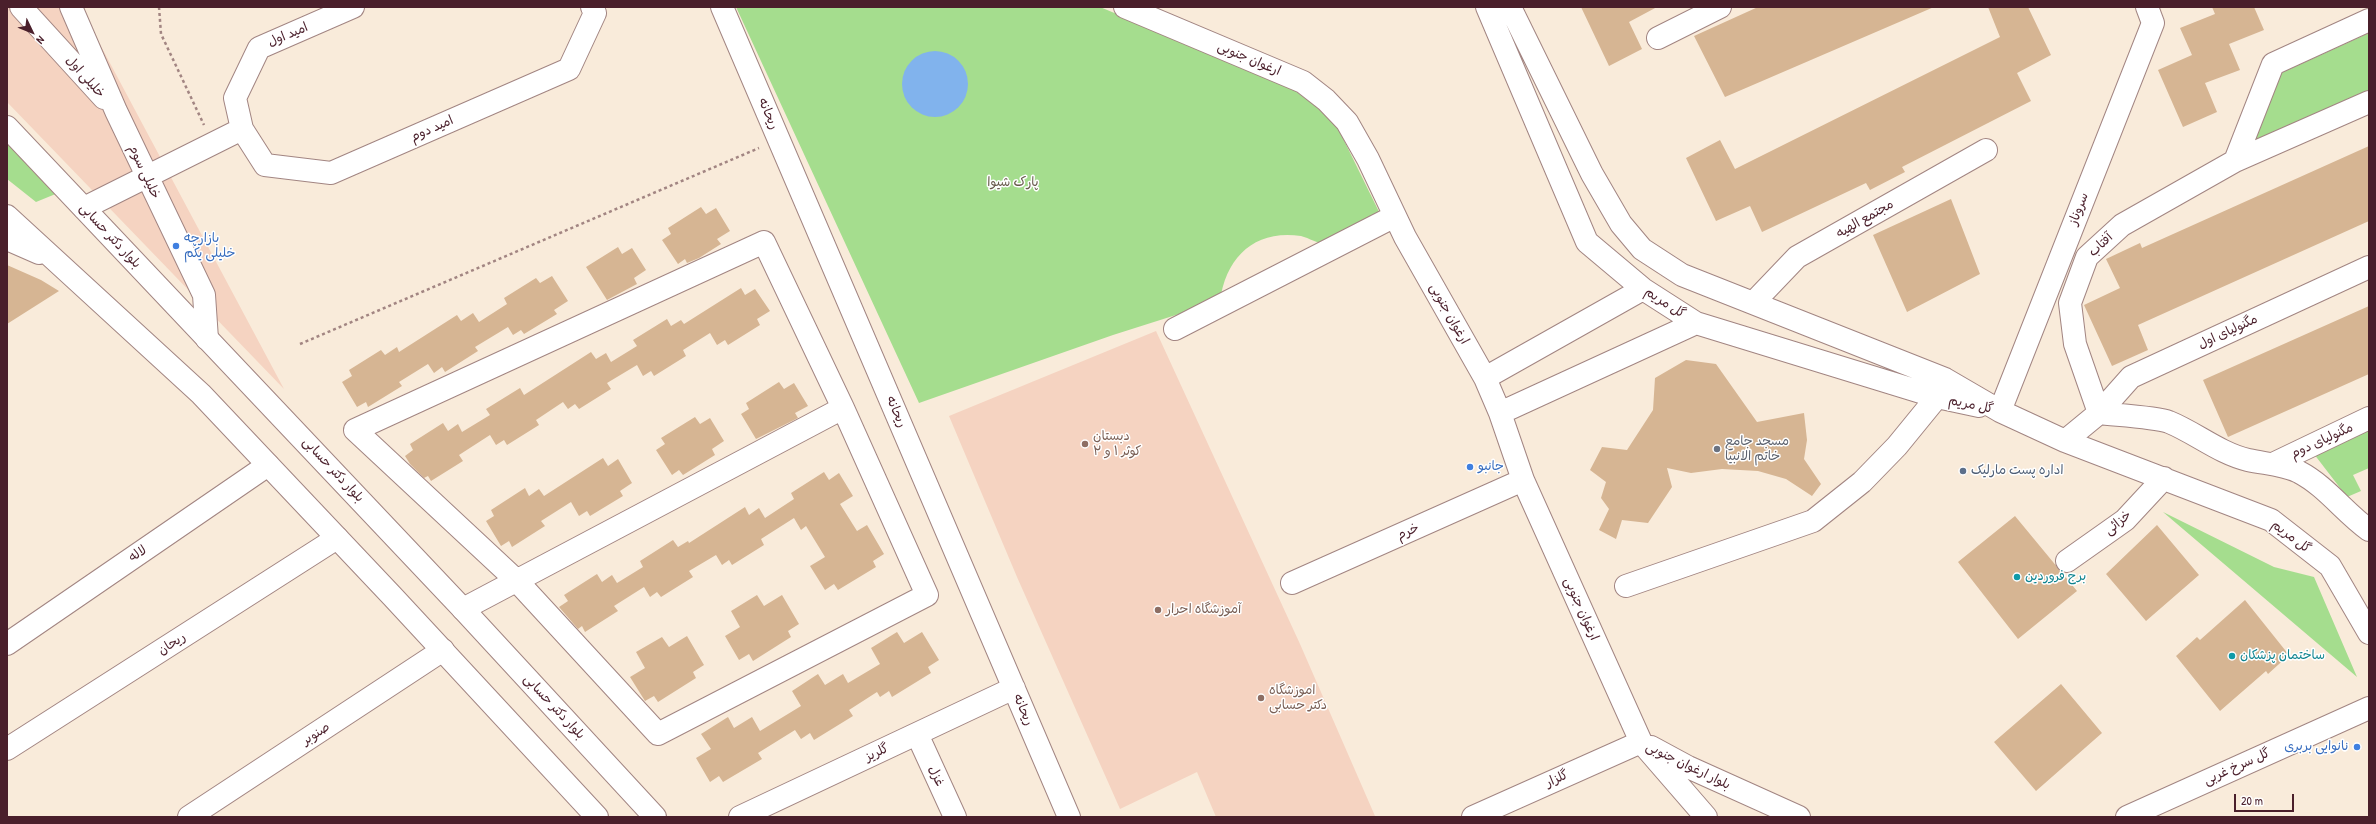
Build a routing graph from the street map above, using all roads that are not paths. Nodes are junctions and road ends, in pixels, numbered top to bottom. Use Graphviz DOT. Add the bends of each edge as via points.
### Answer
graph roads {
  1 [pos="21,7"];
  2 [pos="71,7"];
  3 [pos="353,7"];
  4 [pos="592,7"];
  5 [pos="722,7"];
  6 [pos="1125,7"];
  7 [pos="1487,7"];
  8 [pos="1510,7"];
  9 [pos="1720,7"];
  10 [pos="2147,7"];
  11 [pos="2369,20"];
  12 [pos="1658,38"];
  13 [pos="2369,102"];
  14 [pos="116,111"];
  15 [pos="7,127"];
  16 [pos="242,129"];
  17 [pos="1986,150"];
  18 [pos="2235,161"];
  19 [pos="147,178"];
  20 [pos="84,208"];
  21 [pos="7,216"];
  22 [pos="1395,216"];
  23 [pos="7,239"];
  24 [pos="56,262"];
  25 [pos="2369,267"];
  26 [pos="1643,289"];
  27 [pos="1754,302"];
  28 [pos="1696,323"];
  29 [pos="1175,329"];
  30 [pos="207,339"];
  31 [pos="1485,378"];
  32 [pos="1937,397"];
  33 [pos="843,408"];
  34 [pos="2000,411"];
  35 [pos="1500,412"];
  36 [pos="2099,414"];
  37 [pos="2369,418"];
  38 [pos="2065,441"];
  39 [pos="2274,463"];
  40 [pos="268,465"];
  41 [pos="2164,478"];
  42 [pos="1523,480"];
  43 [pos="2369,530"];
  44 [pos="337,538"];
  45 [pos="2067,561"];
  46 [pos="517,581"];
  47 [pos="1292,584"];
  48 [pos="1626,586"];
  49 [pos="464,609"];
  50 [pos="2369,633"];
  51 [pos="7,644"];
  52 [pos="443,650"];
  53 [pos="1014,688"];
  54 [pos="2369,708"];
  55 [pos="916,734"];
  56 [pos="1641,742"];
  57 [pos="7,749"];
  58 [pos="776,810"];
  59 [pos="189,817"];
  60 [pos="597,817"];
  61 [pos="656,817"];
  62 [pos="740,817"];
  63 [pos="955,817"];
  64 [pos="1069,817"];
  65 [pos="1473,817"];
  66 [pos="1706,817"];
  67 [pos="1799,817"];
  68 [pos="2127,817"];
  1 -- 14 [label="street, خلیلی اول"];
  2 -- 14 [label="street, خلیلی سوم"];
  3 -- 16 [label="street, امید اول" via="259,48 235,98"];
  4 -- 16 [label="street, امید دوم" via="595,13 569,69 331,173 265,165"];
  5 -- 53 [label="street, ریحانه"];
  6 -- 22 [label="street, ارغوان جنوبی" via="1304,82 1347,122"];
  7 -- 26 [label="street, گل مریم" via="1587,242"];
  8 -- 27 [label="street, گل مریم" via="1592,174 1621,224 1642,249 1682,275"];
  9 -- 12 [label="street"];
  10 -- 34 [label="street, سروناز" via="2152,23"];
  11 -- 18 [label="street" via="2273,64"];
  13 -- 18 [label="street, آفتاب"];
  14 -- 19 [label="street, خلیلی سوم"];
  15 -- 20 [label="street, بلوار دکتر حسابی"];
  16 -- 19 [label="street"];
  17 -- 27 [label="street, مجتمع الهیه" via="1798,257"];
  18 -- 36 [label="street, آفتاب" via="2122,225 2087,257 2070,303 2075,344"];
  19 -- 20 [label="street"];
  19 -- 30 [label="street, خلیلی سوم" via="204,295"];
  20 -- 30 [label="street, بلوار دکتر حسابی"];
  21 -- 24 [label="street"];
  22 -- 29 [label="street"];
  22 -- 31 [label="street, ارغوان جنوبی"];
  23 -- 24 [label="street"];
  24 -- 40 [label="street" via="201,394"];
  25 -- 36 [label="street, مگنولیای اول" via="2131,378"];
  26 -- 28 [label="street, گل مریم"];
  26 -- 31 [label="street"];
  27 -- 34 [label="street, گل مریم" via="1945,379"];
  28 -- 32 [label="street, گل مریم"];
  28 -- 35 [label="street"];
  30 -- 49 [label="street, بلوار دکتر حسابی"];
  31 -- 35 [label="street, ارغوان جنوبی"];
  32 -- 34 [label="street, گل مریم"];
  32 -- 48 [label="street" via="1897,446 1862,482 1813,521"];
  33 -- 46 [label="street"];
  33 -- 46 [label="street" via="927,595 658,734"];
  33 -- 46 [label="street" via="764,242 355,430"];
  34 -- 38 [label="street, گل مریم"];
  35 -- 42 [label="street, ارغوان جنوبی"];
  36 -- 38 [label="street, مگنولیای اول"];
  36 -- 39 [label="street" via="2167,421 2220,449 2248,460"];
  37 -- 39 [label="street, مگنولیای دوم"];
  38 -- 41 [label="street, گل مریم"];
  39 -- 43 [label="street" via="2299,472 2320,486"];
  40 -- 44 [label="street"];
  40 -- 51 [label="street, لاله"];
  41 -- 45 [label="street, خزائی" via="2125,520"];
  41 -- 50 [label="street, گل مریم" via="2271,520 2330,566"];
  42 -- 47 [label="street, خرم"];
  42 -- 56 [label="street, ارغوان جنوبی"];
  44 -- 52 [label="street"];
  44 -- 57 [label="street, ریحان"];
  46 -- 49 [label="street"];
  49 -- 61 [label="street, بلوار دکتر حسابی"];
  52 -- 59 [label="street, صنوبر"];
  52 -- 60 [label="street"];
  53 -- 55 [label="street, گلریز"];
  53 -- 64 [label="street, ریحانه"];
  54 -- 68 [label="street, گل سرخ غربی"];
  55 -- 58 [label="street, گلریز"];
  55 -- 63 [label="street, غزل"];
  56 -- 65 [label="street, گلزار"];
  56 -- 66 [label="street, بلوار ارغوان جنوبی"];
  56 -- 67 [label="street, بلوار ارغوان جنوبی" via="1688,767"];
  58 -- 62 [label="street, گلریز"];
}
